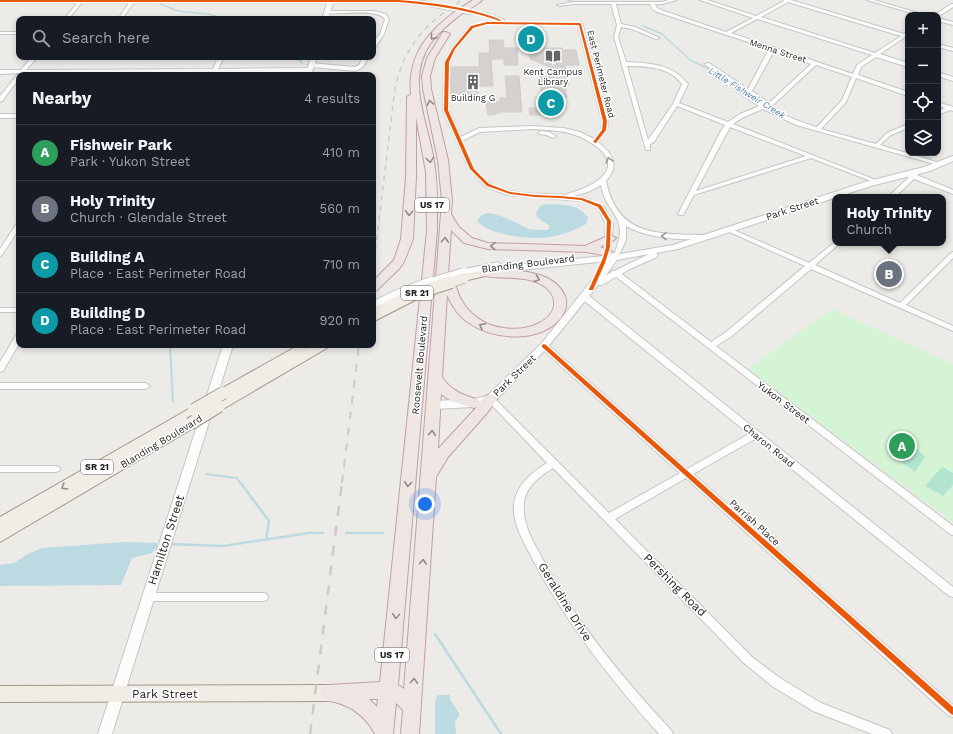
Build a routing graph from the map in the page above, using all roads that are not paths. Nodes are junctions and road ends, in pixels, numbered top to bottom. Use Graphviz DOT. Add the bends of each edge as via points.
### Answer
graph roads {
  1 [pos="81,0"];
  2 [pos="202,0"];
  3 [pos="331,0"];
  4 [pos="622,0"];
  5 [pos="675,0"];
  6 [pos="702,0"];
  7 [pos="787,0"];
  8 [pos="869,0"];
  9 [pos="0,1"];
  10 [pos="35,1"];
  11 [pos="133,1"];
  12 [pos="481,2"];
  13 [pos="613,3"];
  14 [pos="631,3"];
  15 [pos="652,3"];
  16 [pos="559,5"];
  17 [pos="953,5"];
  18 [pos="466,11"];
  19 [pos="328,12"];
  20 [pos="912,12"];
  21 [pos="941,12"];
  22 [pos="68,16"];
  23 [pos="122,16"];
  24 [pos="326,16"];
  25 [pos="757,17"];
  26 [pos="941,20"];
  27 [pos="487,23"];
  28 [pos="509,23"];
  29 [pos="953,24"];
  30 [pos="619,25"];
  31 [pos="0,33"];
  32 [pos="16,33"];
  33 [pos="726,34"];
  34 [pos="905,34"];
  35 [pos="905,36"];
  36 [pos="658,38"];
  37 [pos="376,42"];
  38 [pos="941,46"];
  39 [pos="772,49"];
  40 [pos="953,50"];
  41 [pos="875,54"];
  42 [pos="33,60"];
  43 [pos="220,60"];
  44 [pos="313,60"];
  45 [pos="364,60"];
  46 [pos="815,63"];
  47 [pos="624,64"];
  48 [pos="707,64"];
  49 [pos="905,64"];
  50 [pos="310,70"];
  51 [pos="0,72"];
  52 [pos="23,72"];
  53 [pos="214,72"];
  54 [pos="246,72"];
  55 [pos="356,72"];
  56 [pos="16,74"];
  57 [pos="716,75"];
  58 [pos="941,75"];
  59 [pos="414,76"];
  60 [pos="854,76"];
  61 [pos="953,79"];
  62 [pos="16,80"];
  63 [pos="749,91"];
  64 [pos="905,93"];
  65 [pos="0,100"];
  66 [pos="676,104"];
  67 [pos="770,105"];
  68 [pos="941,105"];
  69 [pos="763,107"];
  70 [pos="951,108"];
  71 [pos="941,112"];
  72 [pos="0,116"];
  73 [pos="16,116"];
  74 [pos="729,124"];
  75 [pos="905,127"];
  76 [pos="819,128"];
  77 [pos="553,136"];
  78 [pos="466,137"];
  79 [pos="459,140"];
  80 [pos="595,142"];
  81 [pos="879,144"];
  82 [pos="905,150"];
  83 [pos="812,156"];
  84 [pos="934,156"];
  85 [pos="950,159"];
  86 [pos="940,164"];
  87 [pos="913,174"];
  88 [pos="603,181"];
  89 [pos="878,182"];
  90 [pos="953,192"];
  91 [pos="692,194"];
  92 [pos="839,194"];
  93 [pos="894,194"];
  94 [pos="832,196"];
  95 [pos="551,197"];
  96 [pos="446,214"];
  97 [pos="681,214"];
  98 [pos="622,220"];
  99 [pos="16,229"];
  100 [pos="727,229"];
  101 [pos="703,237"];
  102 [pos="610,238"];
  103 [pos="833,246"];
  104 [pos="675,247"];
  105 [pos="588,249"];
  106 [pos="0,254"];
  107 [pos="953,254"];
  108 [pos="611,256"];
  109 [pos="810,265"];
  110 [pos="443,266"];
  111 [pos="485,273"];
  112 [pos="615,273"];
  113 [pos="464,275"];
  114 [pos="376,283"];
  115 [pos="588,293"];
  116 [pos="376,306"];
  117 [pos="901,306"];
  118 [pos="0,310"];
  119 [pos="16,310"];
  120 [pos="376,313"];
  121 [pos="953,329"];
  122 [pos="16,342"];
  123 [pos="544,346"];
  124 [pos="711,346"];
  125 [pos="227,348"];
  126 [pos="300,348"];
  127 [pos="318,348"];
  128 [pos="0,370"];
  129 [pos="436,378"];
  130 [pos="417,380"];
  131 [pos="0,386"];
  132 [pos="146,386"];
  133 [pos="490,399"];
  134 [pos="474,403"];
  135 [pos="434,405"];
  136 [pos="414,418"];
  137 [pos="756,434"];
  138 [pos="554,463"];
  139 [pos="0,469"];
  140 [pos="56,469"];
  141 [pos="688,473"];
  142 [pos="429,476"];
  143 [pos="609,518"];
  144 [pos="0,524"];
  145 [pos="953,531"];
  146 [pos="0,536"];
  147 [pos="953,593"];
  148 [pos="148,597"];
  149 [pos="262,598"];
  150 [pos="389,690"];
  151 [pos="329,693"];
  152 [pos="0,694"];
  153 [pos="117,694"];
  154 [pos="412,707"];
  155 [pos="953,712"];
  156 [pos="105,734"];
  157 [pos="384,734"];
  158 [pos="410,734"];
  159 [pos="667,734"];
  160 [pos="886,734"];
  1 -- 10 [label="street"];
  1 -- 11 [label="street"];
  1 -- 22 [label="street"];
  2 -- 3 [label="street"];
  2 -- 11 [label="street"];
  3 -- 18 [label="street" via="408,2"];
  3 -- 19 [label="street"];
  4 -- 14 [label="street"];
  5 -- 15 [label="street"];
  6 -- 25 [label="street"];
  7 -- 25 [label="street"];
  7 -- 34 [label="street"];
  8 -- 20 [label="street"];
  9 -- 10 [label="street"];
  11 -- 23 [label="street"];
  12 -- 18 [label="highway, Roosevelt Boulevard / US 17"];
  13 -- 14 [label="street"];
  13 -- 16 [label="street"];
  13 -- 30 [label="street"];
  14 -- 15 [label="street"];
  15 -- 33 [label="street, Menna Street" via="659,11"];
  17 -- 21 [label="street"];
  18 -- 27 [label="street" via="486,18"];
  18 -- 28 [label="street"];
  18 -- 59 [label="highway, Roosevelt Boulevard / US 17, one-way" via="444,24 417,63"];
  96 -- 18 [label="highway, Roosevelt Boulevard / US 17, one-way" via="443,160 426,76 430,58 440,41"];
  19 -- 24 [label="street"];
  19 -- 37 [label="street" via="372,12 384,15 387,19 386,27"];
  25 -- 33 [label="street"];
  25 -- 41 [label="street"];
  26 -- 29 [label="street"];
  27 -- 28 [label="street, East Perimeter Road"];
  27 -- 79 [label="street, East Perimeter Road" via="472,27 447,62 446,110"];
  28 -- 80 [label="street, East Perimeter Road" via="580,24 605,121 604,130"];
  30 -- 36 [label="street"];
  30 -- 47 [label="street" via="616,37"];
  31 -- 32 [label="street"];
  33 -- 39 [label="street, Menna Street"];
  35 -- 41 [label="street"];
  38 -- 40 [label="street"];
  39 -- 46 [label="street, Menna Street"];
  39 -- 63 [label="street"];
  41 -- 49 [label="street"];
  41 -- 60 [label="street" via="859,66"];
  42 -- 52 [label="street"];
  43 -- 53 [label="street"];
  44 -- 50 [label="street"];
  45 -- 55 [label="street"];
  46 -- 60 [label="street, Menna Street"];
  46 -- 67 [label="street"];
  47 -- 66 [label="street" via="658,67 679,76 685,88"];
  47 -- 66 [label="street" via="648,146"];
  48 -- 63 [label="street"];
  50 -- 54 [label="street"];
  50 -- 55 [label="street"];
  51 -- 56 [label="street"];
  57 -- 69 [label="street"];
  58 -- 61 [label="street"];
  59 -- 114 [label="highway, one-way" via="411,98 408,239 400,260"];
  59 -- 130 [label="highway, Roosevelt Boulevard / US 17, one-way" via="428,152 432,202 432,231"];
  60 -- 64 [label="street, Menna Street"];
  60 -- 76 [label="street" via="844,102"];
  62 -- 65 [label="street"];
  63 -- 67 [label="street"];
  66 -- 74 [label="street"];
  67 -- 76 [label="street" via="788,117"];
  68 -- 70 [label="street"];
  69 -- 74 [label="street"];
  69 -- 86 [label="street" via="781,117 824,133"];
  70 -- 71 [label="street"];
  72 -- 73 [label="street"];
  74 -- 83 [label="street"];
  74 -- 91 [label="street" via="724,129"];
  75 -- 81 [label="street" via="889,134"];
  76 -- 81 [label="street"];
  77 -- 78 [label="street" via="547,133 483,133"];
  78 -- 79 [label="street"];
  78 -- 80 [label="street" via="486,129 558,129 576,132"];
  79 -- 95 [label="street, East Perimeter Road" via="474,173 489,186 514,194"];
  88 -- 80 [label="street, one-way" via="610,170 611,160"];
  81 -- 82 [label="street"];
  83 -- 89 [label="street"];
  83 -- 91 [label="street"];
  84 -- 85 [label="street"];
  85 -- 86 [label="street, Park Street"];
  86 -- 87 [label="street, Park Street"];
  87 -- 89 [label="street, Park Street"];
  87 -- 90 [label="street"];
  87 -- 93 [label="street"];
  88 -- 95 [label="street" via="573,194"];
  88 -- 98 [label="street" via="605,196"];
  89 -- 92 [label="street, Park Street"];
  91 -- 97 [label="street"];
  94 -- 100 [label="street, Park Street"];
  95 -- 102 [label="street" via="582,198 597,204 606,213"];
  105 -- 96 [label="highway, one-way" via="475,244 458,234"];
  110 -- 96 [label="highway, Roosevelt Boulevard / US 17, one-way"];
  101 -- 98 [label="street, one-way" via="650,234 633,228"];
  98 -- 108 [label="street" via="624,238"];
  99 -- 106 [label="street"];
  100 -- 101 [label="street, Park Street"];
  100 -- 109 [label="street"];
  101 -- 104 [label="street, Park Street"];
  102 -- 105 [label="highway"];
  102 -- 108 [label="street"];
  103 -- 109 [label="street"];
  104 -- 108 [label="street, Park Street"];
  104 -- 112 [label="street"];
  105 -- 108 [label="highway"];
  107 -- 117 [label="street"];
  108 -- 111 [label="street, Blanding Boulevard / SR 21"];
  108 -- 113 [label="street, Blanding Boulevard / SR 21" via="504,264"];
  108 -- 115 [label="street, Park Street"];
  109 -- 117 [label="street"];
  109 -- 124 [label="street" via="729,334"];
  111 -- 110 [label="highway, one-way" via="524,275 552,286 559,295 561,306 557,315 539,328 529,331 511,333 478,325 456,303 450,292"];
  110 -- 129 [label="highway, Roosevelt Boulevard / US 17"];
  111 -- 113 [label="main road, Blanding Boulevard / SR 21"];
  112 -- 115 [label="street"];
  112 -- 124 [label="street, Yukon Street"];
  113 -- 116 [label="street, Blanding Boulevard / SR 21, bridge" via="436,280"];
  113 -- 120 [label="main road, Blanding Boulevard / SR 21, bridge" via="414,294"];
  115 -- 123 [label="street, Park Street"];
  115 -- 137 [label="street, Charon Road"];
  117 -- 121 [label="street"];
  118 -- 119 [label="street"];
  122 -- 128 [label="street"];
  123 -- 133 [label="street, Park Street"];
  123 -- 141 [label="street, Parrish Place"];
  124 -- 145 [label="street, Yukon Street"];
  125 -- 148 [label="street, Hamilton Street"];
  126 -- 144 [label="main road, Blanding Boulevard / SR 21, one-way, bridge"];
  127 -- 146 [label="main road, Blanding Boulevard / SR 21, bridge"];
  129 -- 134 [label="highway" via="449,394"];
  129 -- 135 [label="highway, Roosevelt Boulevard / US 17"];
  130 -- 135 [label="highway" via="425,396"];
  130 -- 136 [label="highway, Roosevelt Boulevard / US 17"];
  131 -- 132 [label="street"];
  133 -- 134 [label="street, Park Street"];
  133 -- 138 [label="street, Pershing Road"];
  133 -- 142 [label="highway" via="443,453"];
  134 -- 135 [label="street, Park Street"];
  135 -- 136 [label="highway" via="420,410"];
  142 -- 135 [label="highway, Roosevelt Boulevard / US 17, one-way"];
  136 -- 150 [label="highway, Roosevelt Boulevard / US 17, one-way"];
  137 -- 141 [label="street"];
  137 -- 147 [label="street, Charon Road"];
  138 -- 143 [label="street, Pershing Road"];
  138 -- 159 [label="street, Geraldine Drive" via="533,476 522,492 518,502 521,527 562,601 593,646"];
  139 -- 140 [label="street"];
  141 -- 143 [label="street"];
  141 -- 155 [label="street, Parrish Place"];
  154 -- 142 [label="highway, Roosevelt Boulevard / US 17, one-way"];
  143 -- 160 [label="street, Pershing Road" via="748,660 776,682 817,707"];
  148 -- 149 [label="street"];
  148 -- 153 [label="street, Hamilton Street"];
  150 -- 151 [label="highway"];
  150 -- 154 [label="highway" via="401,696"];
  150 -- 157 [label="highway, Roosevelt Boulevard / US 17"];
  151 -- 153 [label="main road, Park Street"];
  151 -- 157 [label="highway" via="355,700 367,708 378,720"];
  152 -- 153 [label="main road, Park Street"];
  153 -- 156 [label="street, Hamilton Street"];
  154 -- 158 [label="highway, Roosevelt Boulevard / US 17"];
}
